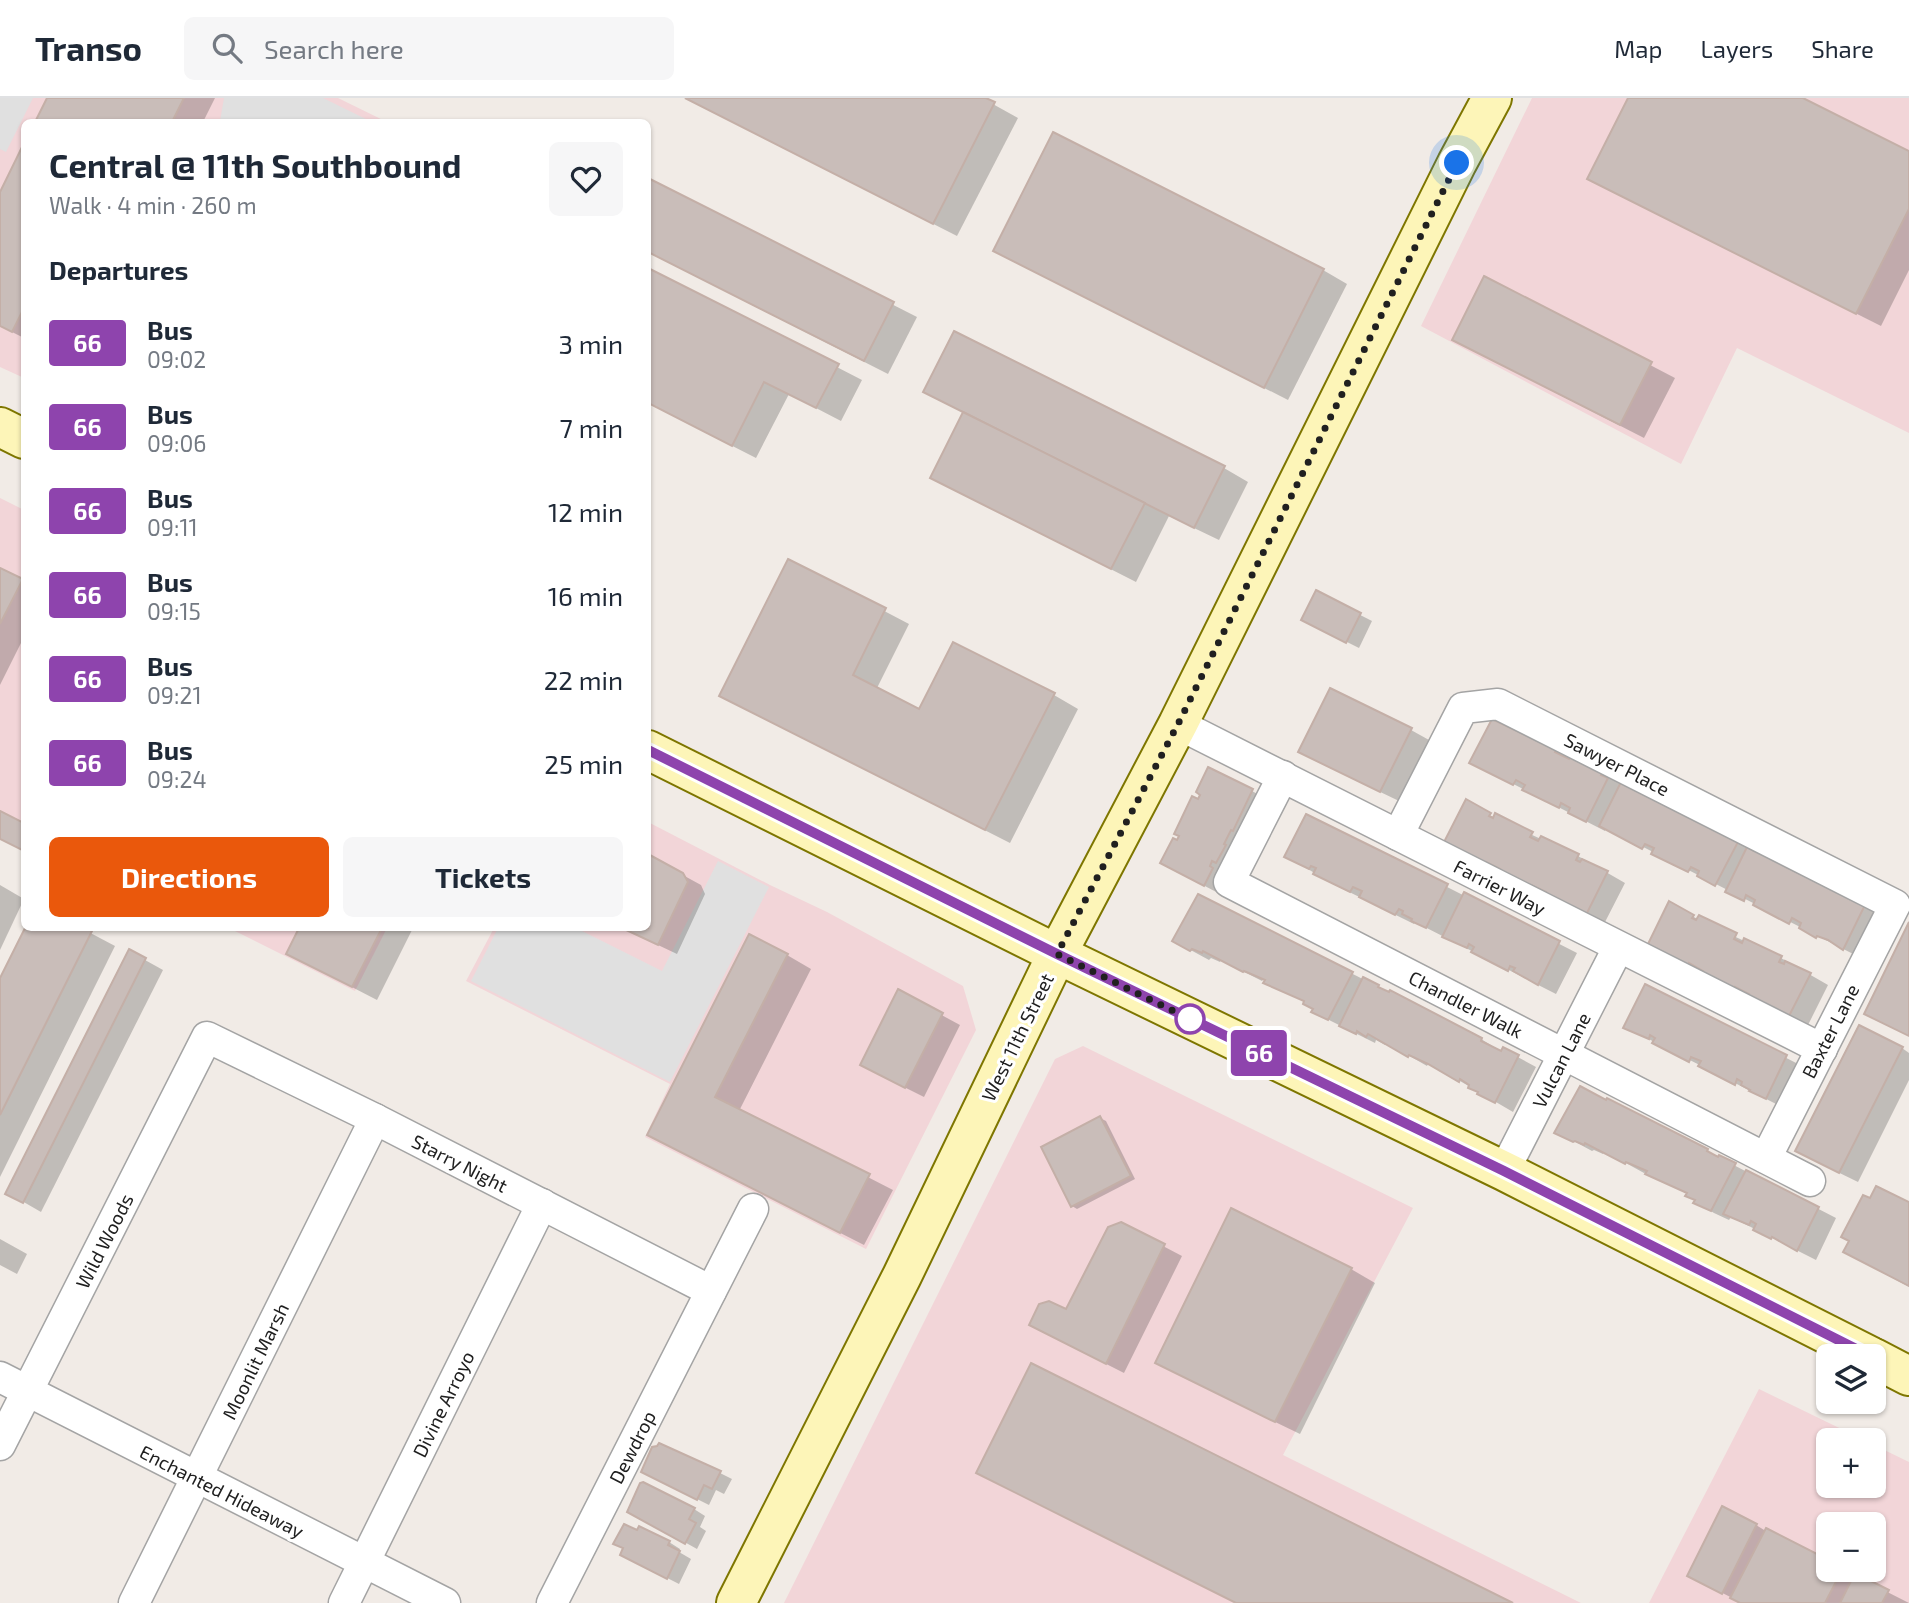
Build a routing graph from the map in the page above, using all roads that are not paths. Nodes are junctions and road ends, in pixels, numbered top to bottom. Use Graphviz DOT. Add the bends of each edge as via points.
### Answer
graph roads {
  1 [pos="1492,98"];
  2 [pos="0,427"];
  3 [pos="21,438"];
  4 [pos="1178,724"];
  5 [pos="651,751"];
  6 [pos="1283,776"];
  7 [pos="1398,835"];
  8 [pos="1895,905"];
  9 [pos="1618,948"];
  10 [pos="1057,954"];
  11 [pos="207,1037"];
  12 [pos="1822,1049"];
  13 [pos="1564,1054"];
  14 [pos="375,1119"];
  15 [pos="1766,1158"];
  16 [pos="1504,1171"];
  17 [pos="1810,1181"];
  18 [pos="542,1204"];
  19 [pos="753,1209"];
  20 [pos="711,1291"];
  21 [pos="1846,1344"];
  22 [pos="1886,1364"];
  23 [pos="1909,1376"];
  24 [pos="0,1377"];
  25 [pos="27,1390"];
  26 [pos="0,1445"];
  27 [pos="196,1478"];
  28 [pos="364,1563"];
  29 [pos="134,1603"];
  30 [pos="344,1603"];
  31 [pos="445,1603"];
  32 [pos="552,1603"];
  33 [pos="736,1603"];
  1 -- 4 [label="street, West 11th Street"];
  2 -- 3 [label="street"];
  4 -- 6 [label="street, Farrier Way"];
  4 -- 10 [label="street, West 11th Street"];
  5 -- 10 [label="street"];
  6 -- 7 [label="street, Farrier Way"];
  6 -- 13 [label="street, Chandler Walk" via="1229,882"];
  7 -- 8 [label="street, Sawyer Place" via="1463,708 1498,704"];
  7 -- 9 [label="street, Farrier Way"];
  8 -- 12 [label="street, Baxter Lane"];
  9 -- 12 [label="street, Farrier Way"];
  9 -- 13 [label="street, Vulcan Lane"];
  10 -- 16 [label="street"];
  10 -- 33 [label="street, West 11th Street" via="902,1276"];
  11 -- 14 [label="street, Starry Night"];
  11 -- 25 [label="street, Wild Woods"];
  12 -- 15 [label="street, Baxter Lane"];
  13 -- 15 [label="street, Chandler Walk"];
  13 -- 16 [label="street, Vulcan Lane"];
  14 -- 18 [label="street, Starry Night"];
  14 -- 27 [label="street, Moonlit Marsh"];
  15 -- 17 [label="street, Chandler Walk"];
  16 -- 21 [label="street"];
  18 -- 20 [label="street, Starry Night"];
  18 -- 28 [label="street, Divine Arroyo"];
  19 -- 20 [label="street, Dewdrop"];
  20 -- 32 [label="street, Dewdrop"];
  22 -- 23 [label="street"];
  24 -- 25 [label="street, Enchanted Hideaway"];
  25 -- 26 [label="street, Wild Woods"];
  25 -- 27 [label="street, Enchanted Hideaway"];
  27 -- 28 [label="street, Enchanted Hideaway"];
  27 -- 29 [label="street, Moonlit Marsh"];
  28 -- 30 [label="street, Divine Arroyo"];
  28 -- 31 [label="street, Enchanted Hideaway"];
}
